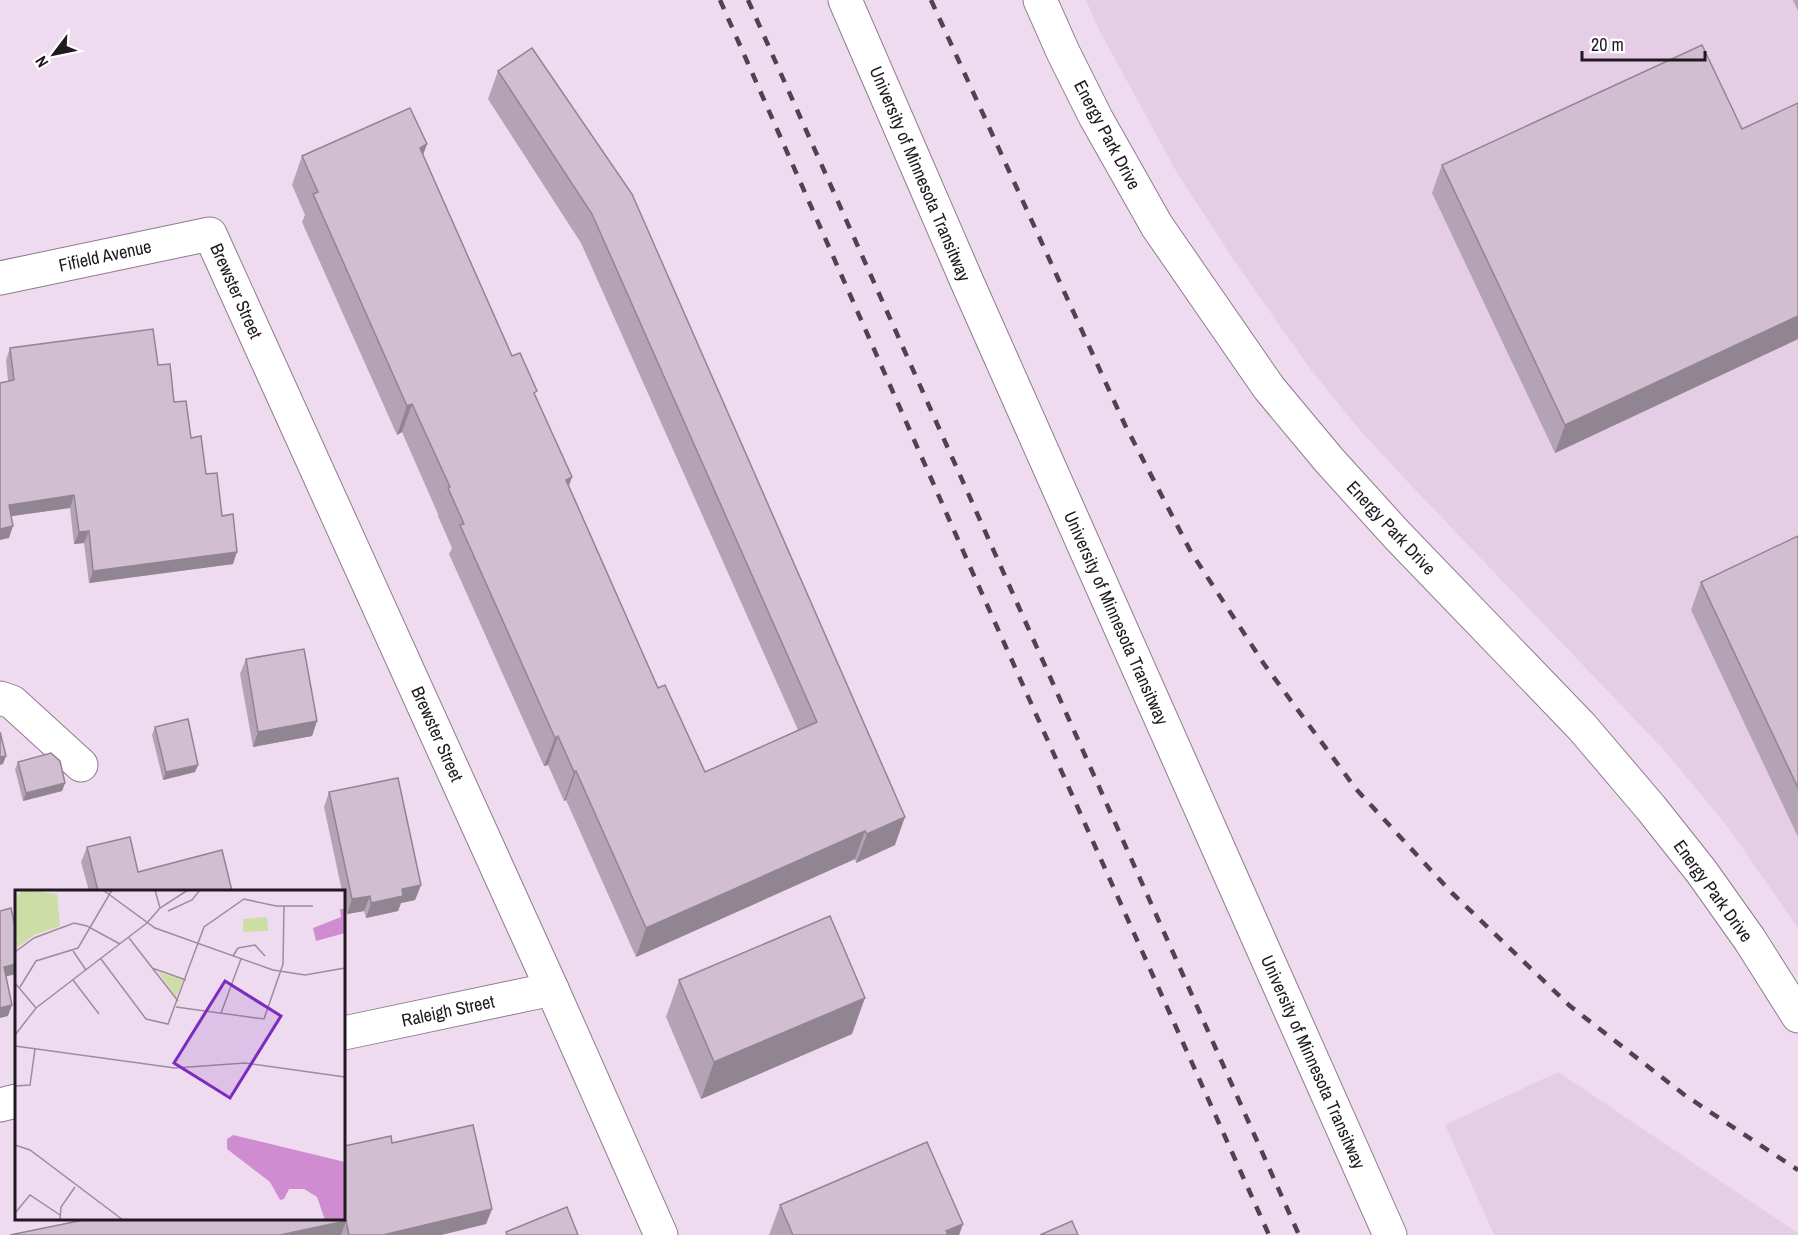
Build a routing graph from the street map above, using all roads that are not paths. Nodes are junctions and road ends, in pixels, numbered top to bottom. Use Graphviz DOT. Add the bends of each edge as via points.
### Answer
graph roads {
  1 [pos="845,0"];
  2 [pos="1040,0"];
  3 [pos="210,234"];
  4 [pos="0,278"];
  5 [pos="0,698"];
  6 [pos="81,765"];
  7 [pos="552,989"];
  8 [pos="1798,1016"];
  9 [pos="345,1033"];
  10 [pos="15,1101"];
  11 [pos="0,1105"];
  12 [pos="660,1235"];
  13 [pos="1390,1235"];
  1 -- 13 [label="street, University of Minnesota Transitway"];
  2 -- 8 [label="street, Energy Park Drive" via="1096,118 1157,226 1269,388 1389,527 1582,728 1651,808 1750,940"];
  3 -- 4 [label="street, Fifield Avenue"];
  3 -- 7 [label="street, Brewster Street"];
  5 -- 6 [label="street" via="12,702"];
  7 -- 9 [label="street, Raleigh Street"];
  7 -- 12 [label="street, Brewster Street"];
  10 -- 11 [label="street"];
}
